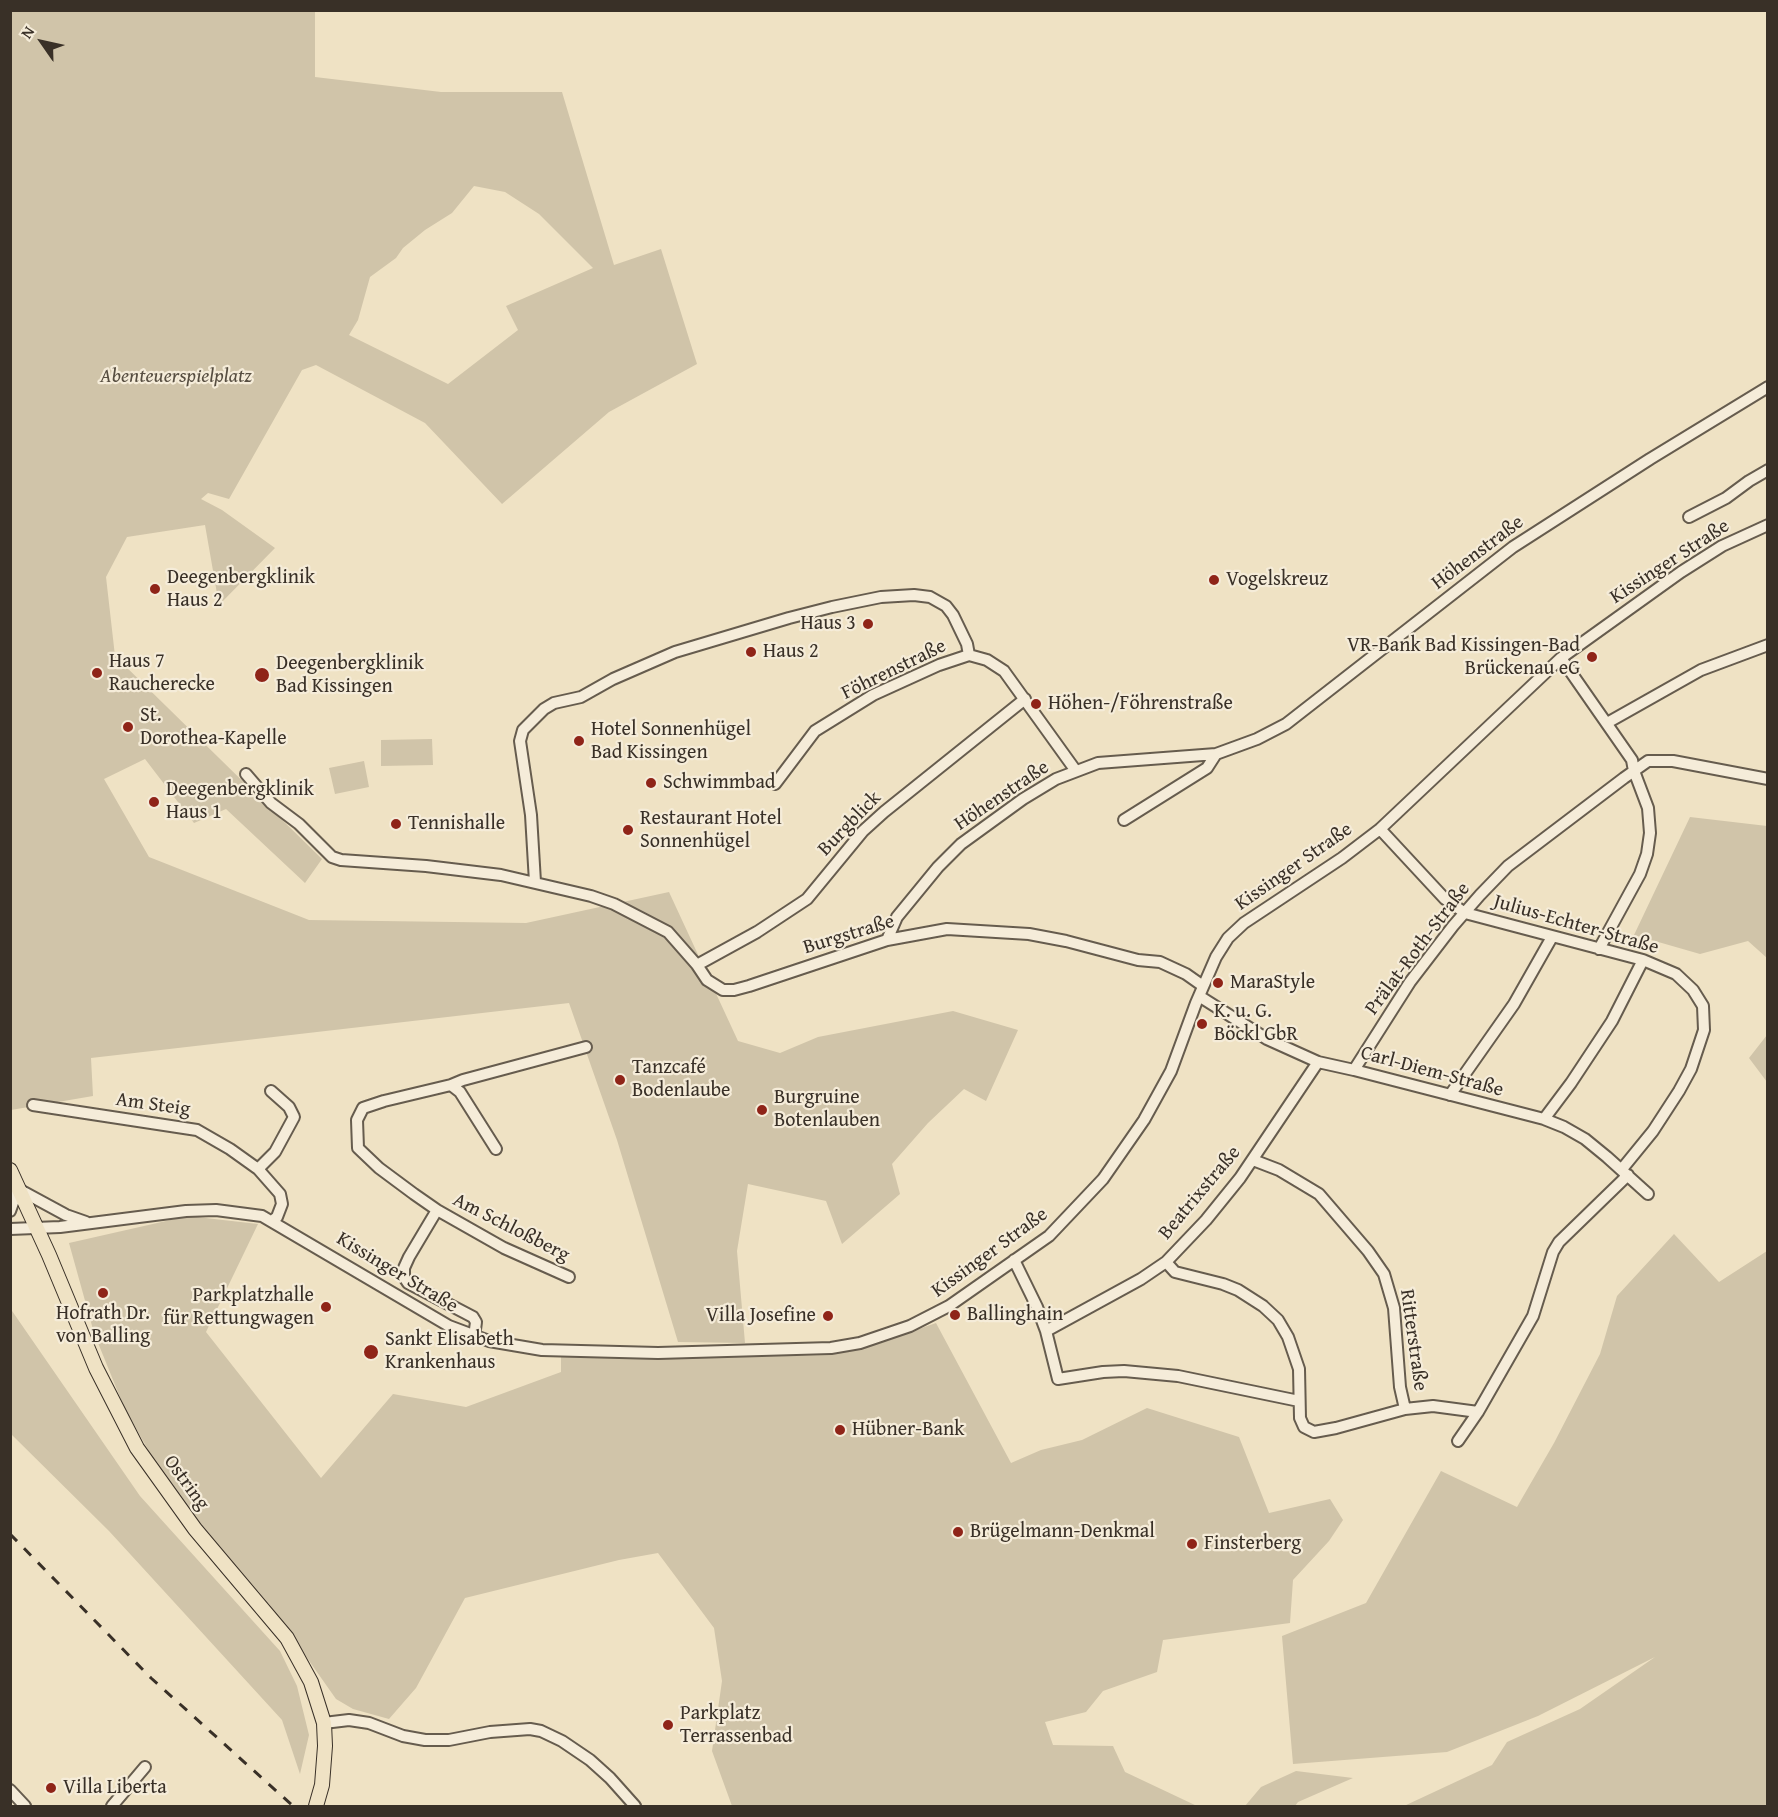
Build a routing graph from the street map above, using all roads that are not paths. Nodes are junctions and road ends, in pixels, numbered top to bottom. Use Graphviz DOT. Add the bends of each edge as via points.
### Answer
graph roads {
  1 [pos="1767,387"];
  2 [pos="1767,470"];
  3 [pos="1689,516"];
  4 [pos="1767,525"];
  5 [pos="1767,645"];
  6 [pos="969,655"];
  7 [pos="1561,658"];
  8 [pos="1025,699"];
  9 [pos="1607,723"];
  10 [pos="1216,754"];
  11 [pos="1076,771"];
  12 [pos="1634,771"];
  13 [pos="246,774"];
  14 [pos="1767,779"];
  15 [pos="775,784"];
  16 [pos="1124,820"];
  17 [pos="1380,829"];
  18 [pos="535,882"];
  19 [pos="1465,913"];
  20 [pos="1552,937"];
  21 [pos="887,940"];
  22 [pos="1599,949"];
  23 [pos="1643,960"];
  24 [pos="697,965"];
  25 [pos="1201,991"];
  26 [pos="586,1047"];
  27 [pos="1318,1062"];
  28 [pos="1354,1070"];
  29 [pos="451,1085"];
  30 [pos="271,1091"];
  31 [pos="1450,1095"];
  32 [pos="33,1105"];
  33 [pos="1544,1119"];
  34 [pos="496,1149"];
  35 [pos="1253,1160"];
  36 [pos="258,1169"];
  37 [pos="10,1170"];
  38 [pos="1625,1172"];
  39 [pos="18,1189"];
  40 [pos="1648,1194"];
  41 [pos="437,1210"];
  42 [pos="10,1211"];
  43 [pos="273,1221"];
  44 [pos="86,1223"];
  45 [pos="36,1227"];
  46 [pos="10,1229"];
  47 [pos="1014,1260"];
  48 [pos="1166,1262"];
  49 [pos="569,1278"];
  50 [pos="1046,1331"];
  51 [pos="474,1337"];
  52 [pos="1299,1401"];
  53 [pos="1405,1409"];
  54 [pos="1478,1412"];
  55 [pos="1458,1441"];
  56 [pos="324,1723"];
  57 [pos="146,1767"];
  58 [pos="10,1790"];
  59 [pos="25,1806"];
  60 [pos="112,1806"];
  61 [pos="316,1806"];
  62 [pos="636,1806"];
  1 -- 10 [label="street, Höhenstraße" via="1514,547 1286,723"];
  2 -- 3 [label="street" via="1726,498"];
  4 -- 7 [label="street, Kissinger Straße" via="1722,546"];
  5 -- 9 [label="street" via="1701,670"];
  6 -- 8 [label="street, Föhrenstraße" via="1004,670"];
  6 -- 15 [label="street, Föhrenstraße" via="873,695 815,731"];
  6 -- 18 [label="street" via="946,606 930,597 881,597 799,615 675,652 581,697 554,703 523,730 520,741"];
  7 -- 9 [label="street"];
  7 -- 17 [label="street, Kissinger Straße"];
  8 -- 11 [label="street, Föhrenstraße"];
  8 -- 24 [label="street, Burgblick" via="877,818 807,899"];
  9 -- 12 [label="street" via="1632,760"];
  10 -- 11 [label="street, Höhenstraße" via="1098,763"];
  10 -- 16 [label="street, Höhenstraße" via="1207,768"];
  11 -- 21 [label="street, Höhenstraße" via="1023,799 962,844 897,917"];
  12 -- 14 [label="street, Prälat-Roth-Straße" via="1648,761 1673,761"];
  12 -- 19 [label="street, Prälat-Roth-Straße" via="1509,866"];
  12 -- 22 [label="street" via="1648,808 1647,854"];
  13 -- 18 [label="street, Burgstraße" via="325,852 341,860 426,866"];
  17 -- 19 [label="street, Julius-Echter-Straße" via="1445,899"];
  17 -- 25 [label="street, Kissinger Straße" via="1244,922 1216,957"];
  18 -- 24 [label="street, Burgstraße" via="614,904 668,932"];
  19 -- 20 [label="street, Julius-Echter-Straße"];
  19 -- 28 [label="street, Prälat-Roth-Straße" via="1410,982"];
  20 -- 22 [label="street, Julius-Echter-Straße"];
  20 -- 31 [label="street" via="1514,1004"];
  21 -- 24 [label="street, Burgstraße" via="734,990 716,987"];
  21 -- 25 [label="street, Burgstraße" via="947,929 1029,934 1160,963 1186,974"];
  22 -- 23 [label="street, Julius-Echter-Straße"];
  23 -- 33 [label="street" via="1612,1021"];
  23 -- 38 [label="street, Julius-Echter-Straße" via="1676,975 1693,990 1703,1006 1704,1030 1679,1091"];
  25 -- 27 [label="street, Carl-Diem-Straße" via="1267,1039"];
  25 -- 47 [label="street, Kissinger Straße" via="1171,1071 1116,1162 1049,1236"];
  26 -- 29 [label="street, Am Schloßberg"];
  27 -- 28 [label="street, Carl-Diem-Straße"];
  27 -- 35 [label="street, Beatrixstraße"];
  28 -- 31 [label="street, Carl-Diem-Straße"];
  29 -- 34 [label="street" via="460,1092"];
  29 -- 41 [label="street, Am Schloßberg" via="363,1108 357,1120 358,1148 363,1154"];
  30 -- 36 [label="street" via="294,1117 275,1152"];
  31 -- 33 [label="street, Carl-Diem-Straße"];
  32 -- 36 [label="street, Am Steig" via="197,1130"];
  33 -- 38 [label="street, Carl-Diem-Straße" via="1585,1140"];
  35 -- 48 [label="street, Beatrixstraße" via="1206,1221"];
  35 -- 53 [label="street, Ritterstraße" via="1279,1170 1319,1194 1384,1274 1394,1308"];
  36 -- 43 [label="street, Am Steig" via="280,1194 282,1204"];
  37 -- 39 [label="main road, Ostring"];
  38 -- 40 [label="street, Carl-Diem-Straße"];
  38 -- 54 [label="street, Julius-Echter-Straße" via="1559,1242 1533,1316"];
  39 -- 42 [label="street"];
  39 -- 44 [label="street"];
  39 -- 45 [label="main road, Ostring"];
  41 -- 49 [label="street, Am Schloßberg" via="504,1248"];
  41 -- 51 [label="street, Am Schloßberg" via="409,1257 404,1276 408,1283 473,1317"];
  43 -- 44 [label="street, Kissinger Straße" via="252,1214 186,1210"];
  43 -- 51 [label="street, Kissinger Straße" via="414,1307"];
  44 -- 45 [label="street, Kissinger Straße"];
  45 -- 46 [label="street, Kissinger Straße"];
  45 -- 56 [label="main road, Ostring" via="96,1368 137,1448 195,1529 287,1638 311,1682"];
  47 -- 50 [label="street"];
  47 -- 51 [label="street, Kissinger Straße" via="927,1319 860,1343 831,1348 572,1351 542,1350"];
  48 -- 50 [label="street, Beatrixstraße"];
  48 -- 52 [label="street" via="1175,1272 1238,1290 1278,1320 1299,1369"];
  50 -- 52 [label="street" via="1059,1379 1135,1372 1178,1376"];
  52 -- 53 [label="street" via="1304,1427 1314,1432"];
  53 -- 54 [label="street" via="1433,1406"];
  54 -- 55 [label="street, Julius-Echter-Straße"];
  56 -- 61 [label="main road, Ostring" via="322,1785"];
  56 -- 62 [label="street" via="369,1723 425,1740 541,1731 590,1760"];
  57 -- 60 [label="street"];
  58 -- 59 [label="street"];
}
